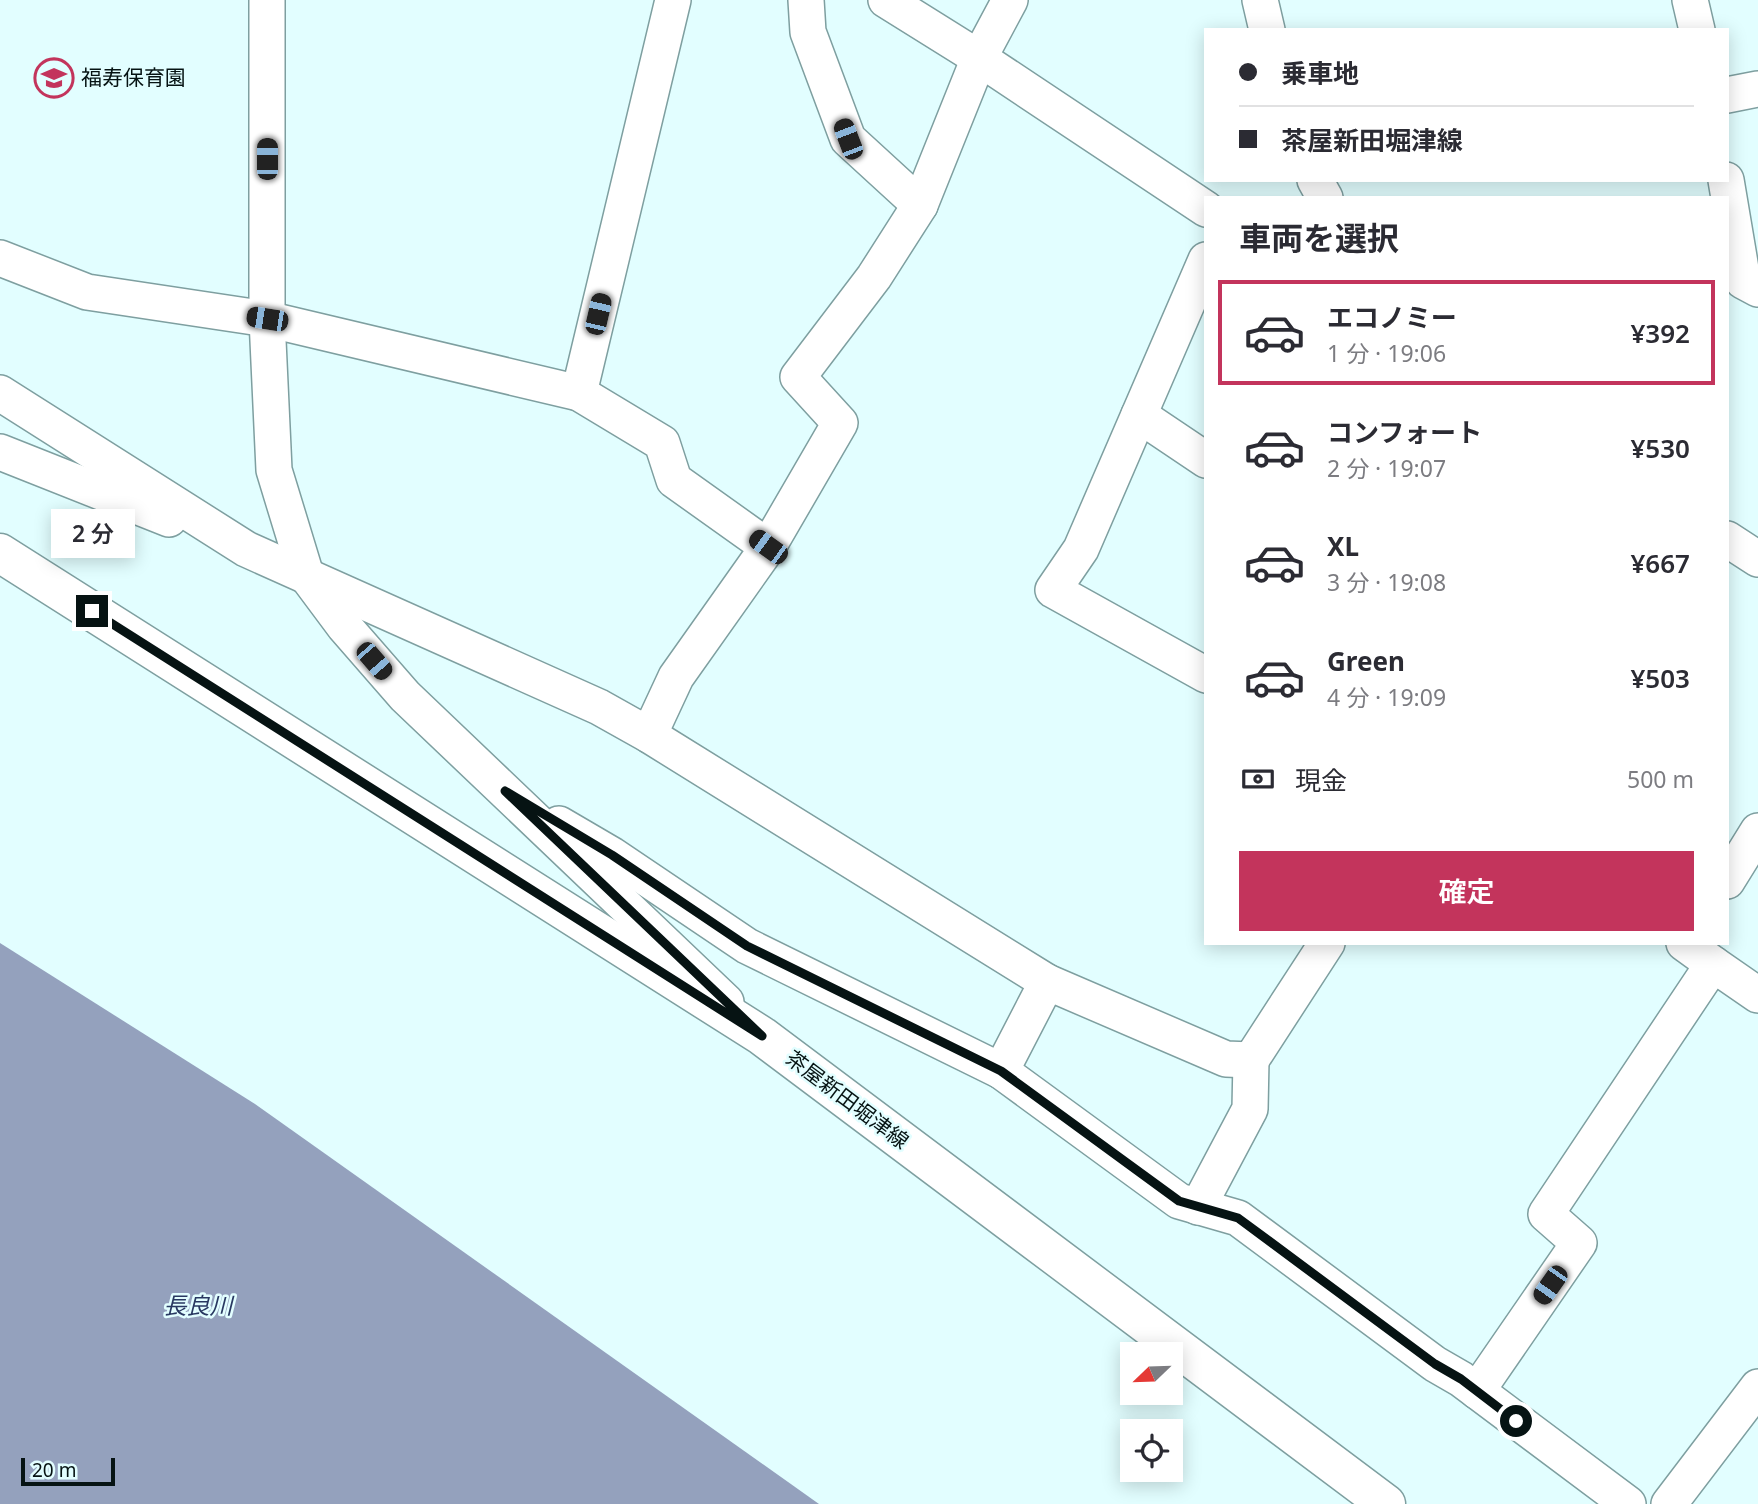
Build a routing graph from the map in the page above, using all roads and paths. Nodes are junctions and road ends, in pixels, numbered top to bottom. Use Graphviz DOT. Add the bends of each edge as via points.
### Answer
graph roads {
  1 [pos="267,0"];
  2 [pos="673,0"];
  3 [pos="806,0"];
  4 [pos="886,0"];
  5 [pos="1010,0"];
  6 [pos="1260,0"];
  7 [pos="1690,0"];
  8 [pos="1267,28"];
  9 [pos="1697,28"];
  10 [pos="979,58"];
  11 [pos="1758,89"];
  12 [pos="1729,96"];
  13 [pos="1726,182"];
  14 [pos="920,205"];
  15 [pos="1204,208"];
  16 [pos="0,258"];
  17 [pos="1204,265"];
  18 [pos="1747,288"];
  19 [pos="267,319"];
  20 [pos="0,393"];
  21 [pos="579,393"];
  22 [pos="1139,415"];
  23 [pos="0,452"];
  24 [pos="1204,459"];
  25 [pos="1729,540"];
  26 [pos="768,547"];
  27 [pos="246,549"];
  28 [pos="0,553"];
  29 [pos="1758,558"];
  30 [pos="306,575"];
  31 [pos="1204,674"];
  32 [pos="649,735"];
  33 [pos="505,791"];
  34 [pos="1758,831"];
  35 [pos="1729,878"];
  36 [pos="1326,945"];
  37 [pos="1693,949"];
  38 [pos="1047,982"];
  39 [pos="1758,995"];
  40 [pos="762,1036"];
  41 [pos="1251,1060"];
  42 [pos="1001,1071"];
  43 [pos="1198,1206"];
  44 [pos="1758,1387"];
  45 [pos="1477,1391"];
  46 [pos="1386,1504"];
  47 [pos="1628,1504"];
  48 [pos="1670,1504"];
  1 -- 19 [label="street"];
  2 -- 21 [label="street"];
  3 -- 14 [label="street" via="808,32 848,139"];
  4 -- 10 [label="street"];
  5 -- 10 [label="street"];
  6 -- 8 [label="street"];
  7 -- 9 [label="street"];
  10 -- 14 [label="street"];
  10 -- 15 [label="street"];
  11 -- 12 [label="street"];
  13 -- 18 [label="street"];
  14 -- 26 [label="street" via="799,377 840,423"];
  16 -- 19 [label="street" via="87,292"];
  17 -- 22 [label="street"];
  19 -- 21 [label="street"];
  19 -- 30 [label="street" via="274,470"];
  20 -- 27 [label="street"];
  21 -- 26 [label="street" via="662,443 674,480"];
  22 -- 24 [label="street"];
  22 -- 31 [label="street" via="1081,549 1053,590"];
  23 -- 27 [label="street"];
  25 -- 29 [label="street"];
  26 -- 32 [label="street" via="676,677"];
  27 -- 30 [label="street"];
  28 -- 40 [label="main road, 茶屋新田堀津線"];
  30 -- 32 [label="street" via="599,707"];
  30 -- 33 [label="street" via="405,696"];
  32 -- 38 [label="street"];
  33 -- 40 [label="street"];
  33 -- 42 [label="street" via="612,855 747,946"];
  34 -- 35 [label="street"];
  36 -- 41 [label="street"];
  37 -- 39 [label="street"];
  37 -- 45 [label="street" via="1546,1214 1579,1243"];
  38 -- 41 [label="street" via="1226,1059"];
  38 -- 42 [label="street"];
  40 -- 46 [label="main road, 茶屋新田堀津線"];
  41 -- 43 [label="street" via="1250,1109"];
  42 -- 43 [label="street" via="1179,1201"];
  43 -- 45 [label="street" via="1238,1218"];
  44 -- 48 [label="street"];
  45 -- 47 [label="street"];
}
